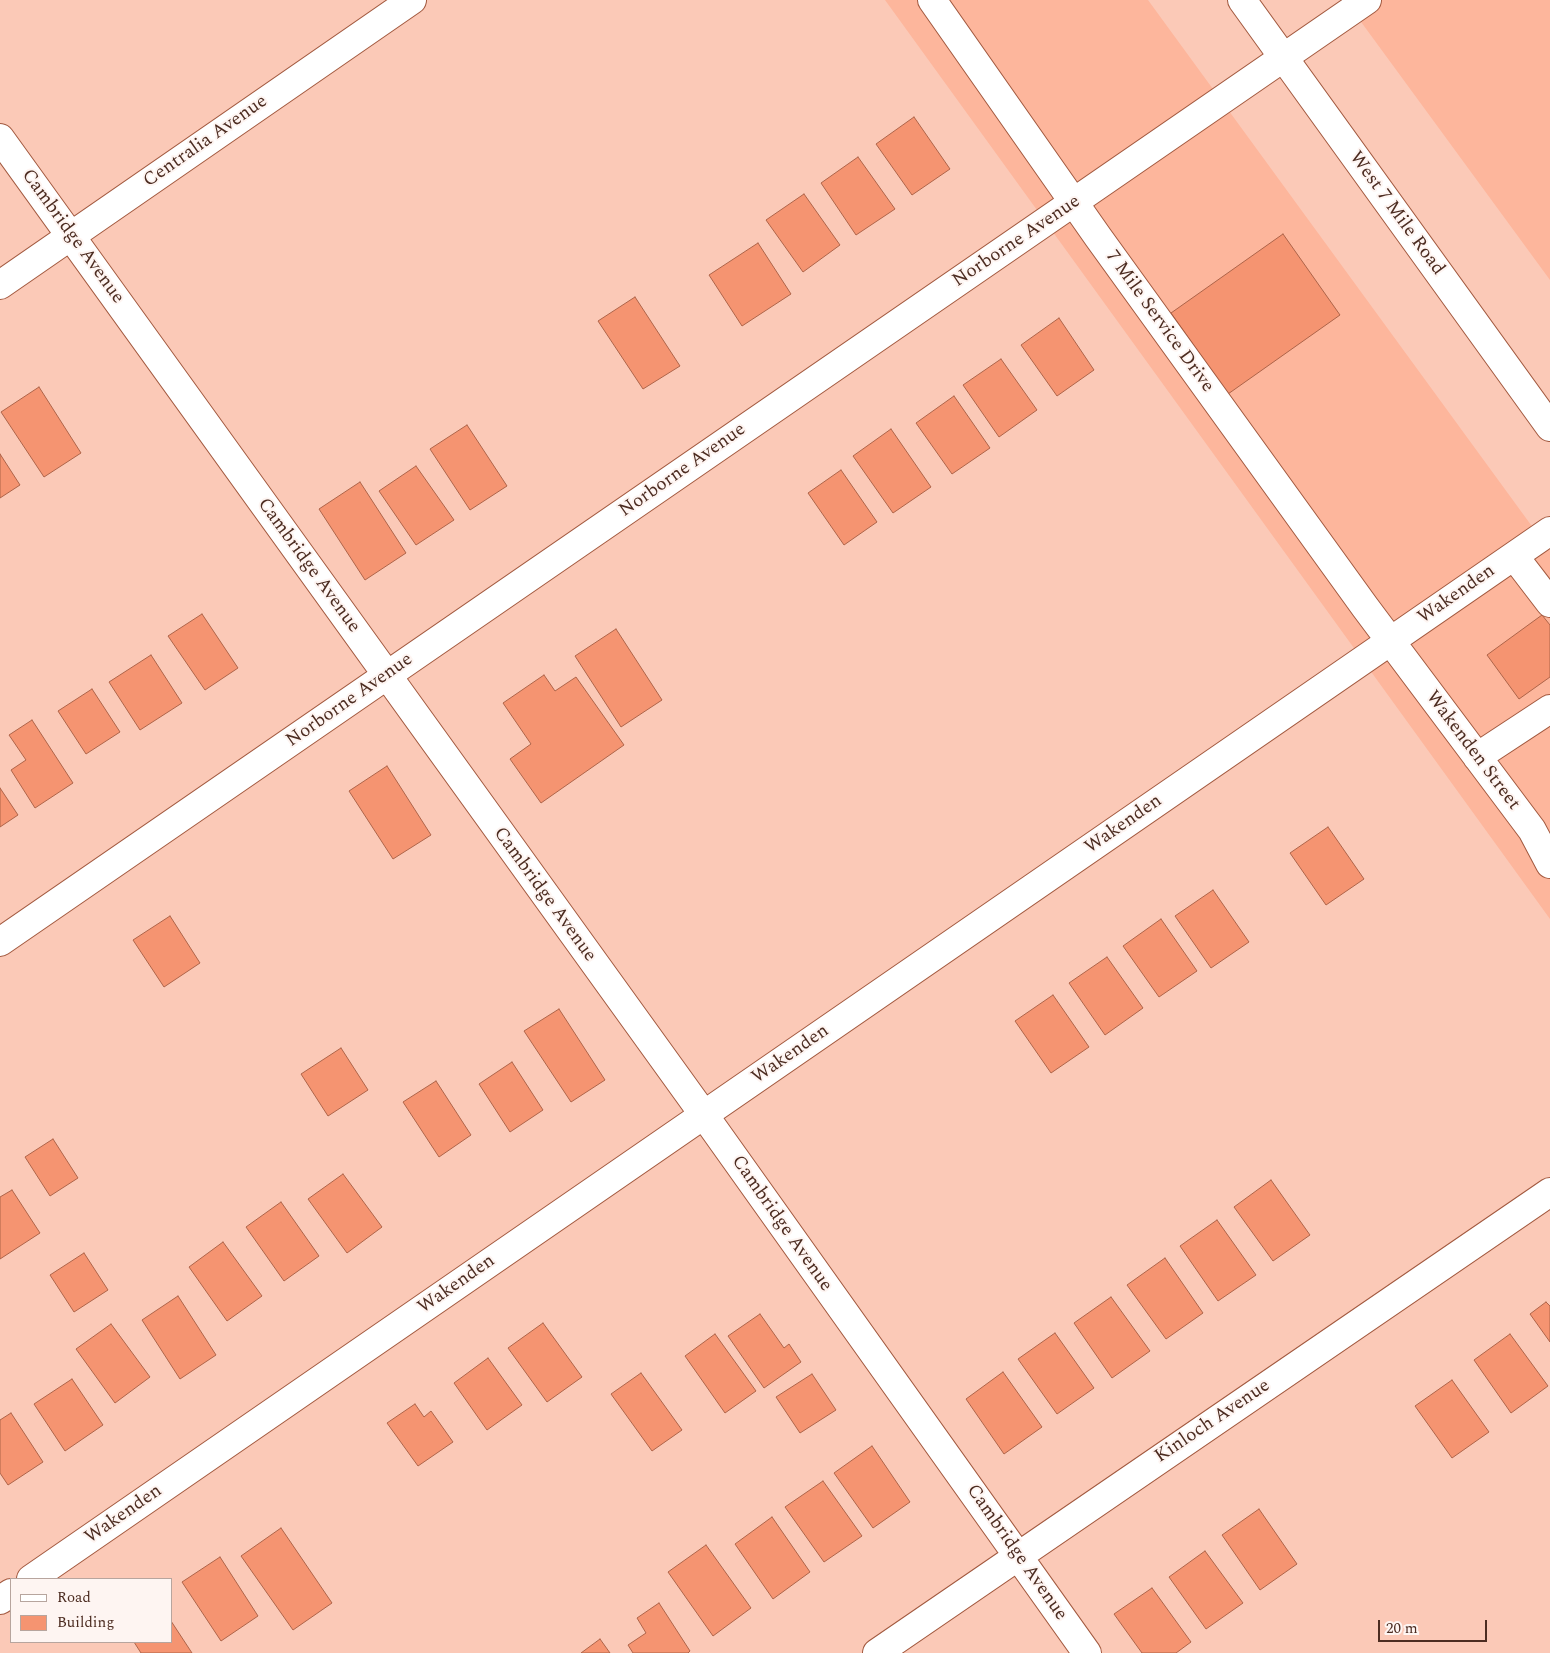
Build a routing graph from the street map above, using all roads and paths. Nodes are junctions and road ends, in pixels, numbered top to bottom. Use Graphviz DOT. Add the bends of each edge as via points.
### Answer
graph roads {
  1 [pos="412,0"];
  2 [pos="932,0"];
  3 [pos="1242,0"];
  4 [pos="1367,0"];
  5 [pos="1282,58"];
  6 [pos="0,138"];
  7 [pos="1074,204"];
  8 [pos="71,236"];
  9 [pos="0,285"];
  10 [pos="1550,427"];
  11 [pos="1550,531"];
  12 [pos="1514,556"];
  13 [pos="1550,603"];
  14 [pos="1390,641"];
  15 [pos="386,676"];
  16 [pos="1550,708"];
  17 [pos="1477,757"];
  18 [pos="1550,864"];
  19 [pos="0,942"];
  20 [pos="704,1115"];
  21 [pos="1550,1192"];
  22 [pos="1018,1556"];
  23 [pos="32,1578"];
  24 [pos="876,1653"];
  25 [pos="1087,1653"];
  1 -- 8 [label="street, Centralia Avenue"];
  2 -- 7 [label="street, 7 Mile Service Drive"];
  3 -- 5 [label="street, West 7 Mile Road"];
  4 -- 5 [label="street, Norborne Avenue"];
  5 -- 7 [label="street, Norborne Avenue"];
  5 -- 10 [label="street, West 7 Mile Road"];
  6 -- 8 [label="street, Cambridge Avenue"];
  7 -- 14 [label="street, 7 Mile Service Drive"];
  7 -- 15 [label="street, Norborne Avenue"];
  8 -- 9 [label="street, Centralia Avenue"];
  8 -- 15 [label="street, Cambridge Avenue"];
  11 -- 12 [label="street, Wakenden"];
  12 -- 13 [label="street"];
  12 -- 14 [label="street, Wakenden"];
  14 -- 17 [label="street, Wakenden Street"];
  14 -- 20 [label="street, Wakenden"];
  15 -- 19 [label="street, Norborne Avenue"];
  15 -- 20 [label="street, Cambridge Avenue"];
  16 -- 17 [label="street"];
  17 -- 18 [label="street, Wakenden Street" via="1532,830"];
  20 -- 22 [label="street, Cambridge Avenue"];
  20 -- 23 [label="street, Wakenden"];
  21 -- 22 [label="street, Kinloch Avenue"];
  22 -- 24 [label="street, Kinloch Avenue"];
  22 -- 25 [label="street, Cambridge Avenue"];
}
